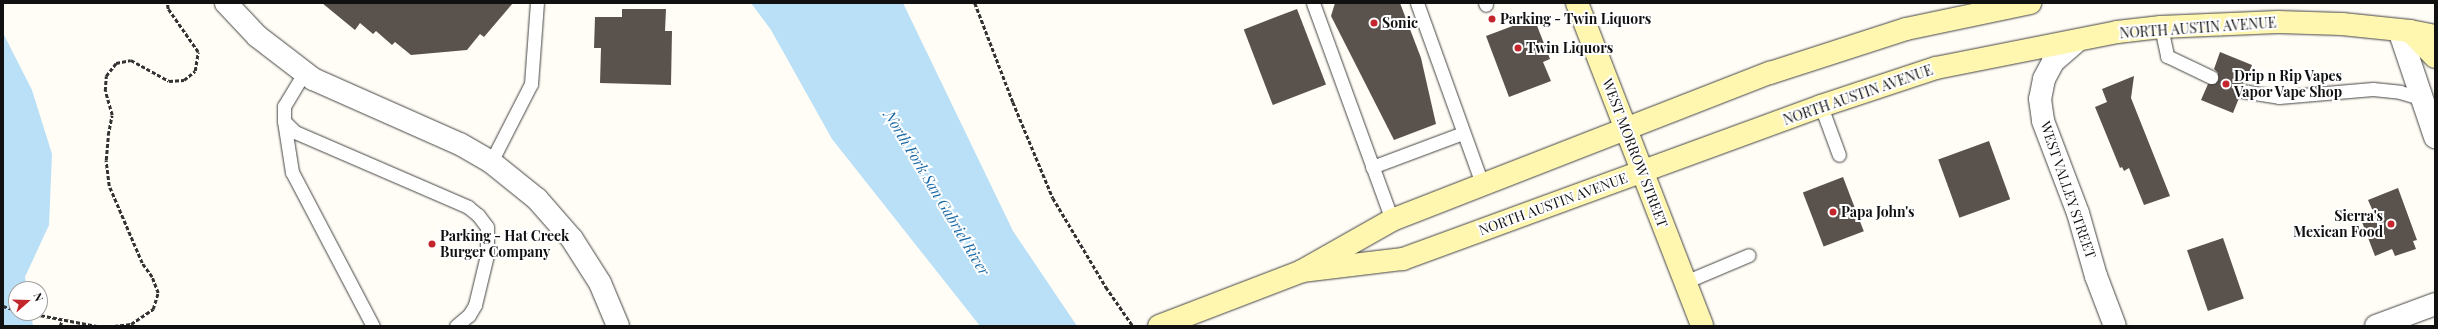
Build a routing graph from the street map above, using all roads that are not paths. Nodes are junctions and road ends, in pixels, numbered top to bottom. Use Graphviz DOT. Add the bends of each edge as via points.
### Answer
graph roads {
  1 [pos="226,3"];
  2 [pos="537,3"];
  3 [pos="1313,3"];
  4 [pos="1417,3"];
  5 [pos="1578,3"];
  6 [pos="2030,3"];
  7 [pos="1977,8"];
  8 [pos="2162,27"];
  9 [pos="2404,30"];
  10 [pos="2435,36"];
  11 [pos="2077,41"];
  12 [pos="2435,57"];
  13 [pos="304,73"];
  14 [pos="2211,77"];
  15 [pos="2242,91"];
  16 [pos="2429,101"];
  17 [pos="1821,106"];
  18 [pos="284,121"];
  19 [pos="1626,129"];
  20 [pos="1463,133"];
  21 [pos="2435,137"];
  22 [pos="1839,155"];
  23 [pos="491,162"];
  24 [pos="1372,167"];
  25 [pos="1642,171"];
  26 [pos="1482,184"];
  27 [pos="1392,220"];
  28 [pos="1749,255"];
  29 [pos="1302,271"];
  30 [pos="1685,282"];
  31 [pos="2435,304"];
  32 [pos="373,326"];
  33 [pos="456,326"];
  34 [pos="618,326"];
  35 [pos="1159,326"];
  36 [pos="1702,326"];
  37 [pos="2114,326"];
  38 [pos="2376,326"];
  1 -- 13 [label="street" via="257,36"];
  2 -- 23 [label="lane" via="531,84"];
  3 -- 24 [label="lane"];
  4 -- 20 [label="lane"];
  5 -- 19 [label="main road, WEST MORROW STREET"];
  6 -- 7 [label="main road, NORTH AUSTIN AVENUE"];
  7 -- 19 [label="main road, NORTH AUSTIN AVENUE" via="1770,73"];
  8 -- 9 [label="main road, NORTH AUSTIN AVENUE" via="2278,22 2342,24"];
  8 -- 11 [label="main road, NORTH AUSTIN AVENUE" via="2117,32"];
  8 -- 14 [label="lane" via="2167,56"];
  9 -- 10 [label="main road, NORTH AUSTIN AVENUE"];
  9 -- 12 [label="main road"];
  9 -- 16 [label="street"];
  11 -- 17 [label="main road, NORTH AUSTIN AVENUE" via="1936,68"];
  11 -- 37 [label="street, WEST VALLEY STREET" via="2053,62 2044,79 2040,99 2043,121 2078,213"];
  13 -- 18 [label="lane" via="284,106"];
  13 -- 23 [label="street" via="460,144"];
  15 -- 16 [label="lane" via="2278,97 2373,89 2400,92"];
  16 -- 21 [label="street"];
  17 -- 22 [label="lane"];
  17 -- 25 [label="main road, NORTH AUSTIN AVENUE"];
  18 -- 32 [label="lane" via="292,172"];
  18 -- 33 [label="lane" via="295,132 468,207 478,215 487,227 487,255 475,305 469,315"];
  19 -- 25 [label="main road, WEST MORROW STREET"];
  19 -- 26 [label="main road, NORTH AUSTIN AVENUE"];
  20 -- 24 [label="lane"];
  20 -- 26 [label="lane"];
  23 -- 34 [label="street" via="537,199 572,239 600,283"];
  24 -- 27 [label="lane"];
  25 -- 29 [label="main road, NORTH AUSTIN AVENUE" via="1402,259"];
  25 -- 30 [label="main road, WEST MORROW STREET"];
  26 -- 27 [label="main road, NORTH AUSTIN AVENUE"];
  27 -- 29 [label="main road, NORTH AUSTIN AVENUE"];
  28 -- 30 [label="lane"];
  29 -- 35 [label="main road, NORTH AUSTIN AVENUE"];
  30 -- 36 [label="main road, WEST MORROW STREET"];
  31 -- 38 [label="street"];
}
